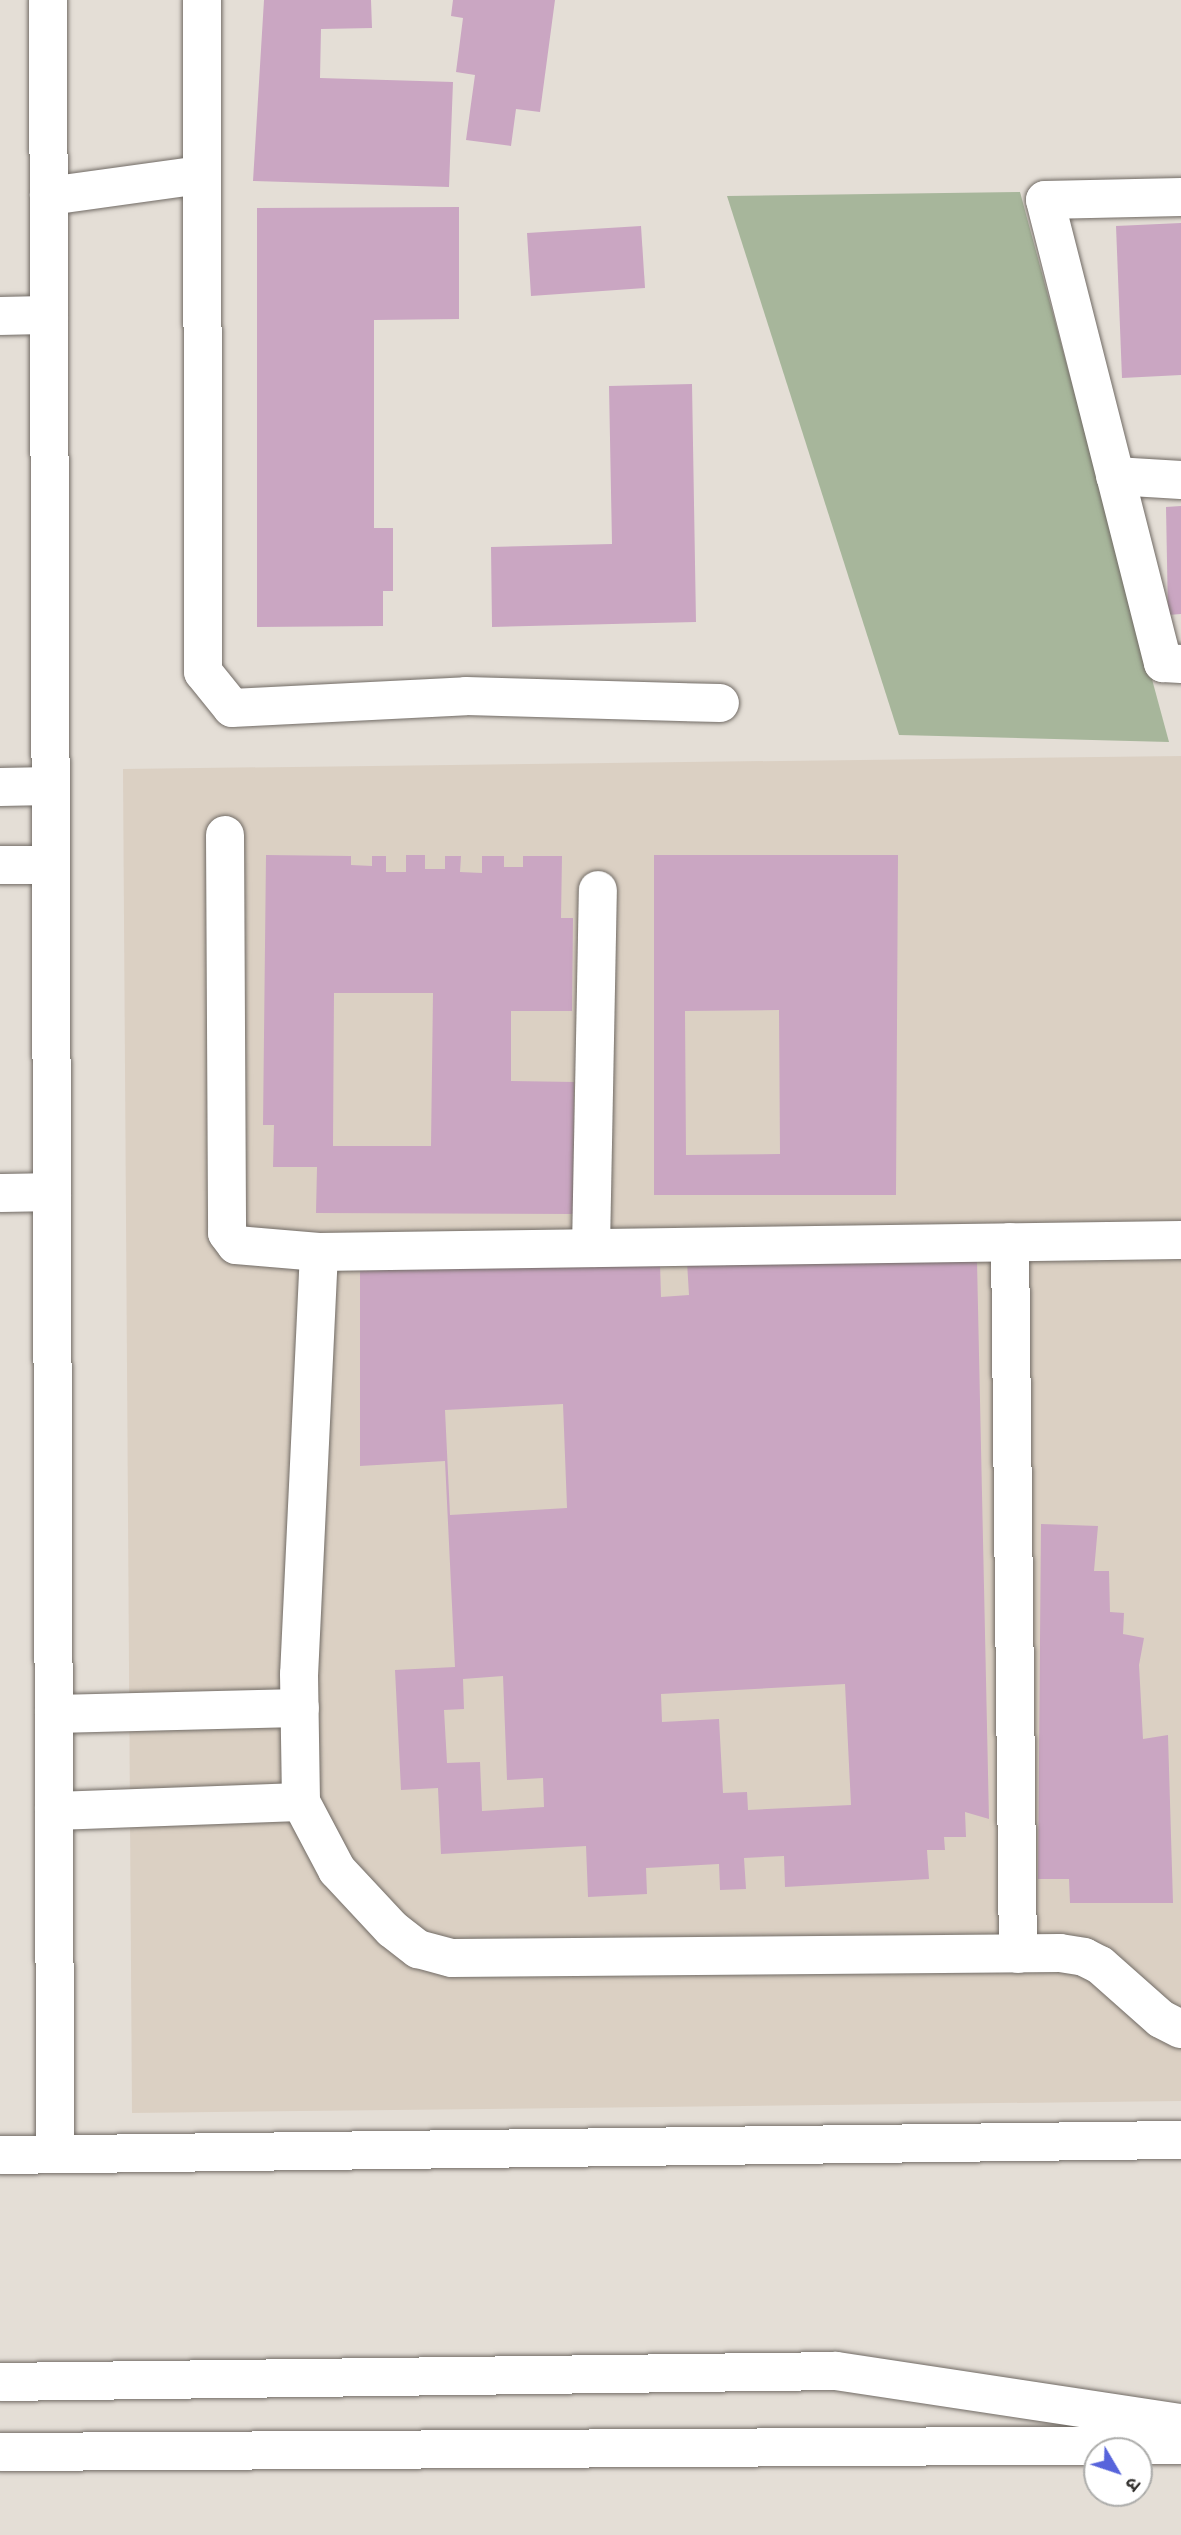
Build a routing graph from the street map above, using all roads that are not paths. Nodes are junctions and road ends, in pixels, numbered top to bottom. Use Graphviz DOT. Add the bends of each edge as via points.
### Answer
graph roads {
  1 [pos="48,0"];
  2 [pos="202,0"];
  3 [pos="200,175"];
  4 [pos="49,196"];
  5 [pos="1181,197"];
  6 [pos="49,315"];
  7 [pos="0,316"];
  8 [pos="1115,476"];
  9 [pos="1181,480"];
  10 [pos="1181,664"];
  11 [pos="720,704"];
  12 [pos="51,786"];
  13 [pos="0,787"];
  14 [pos="225,835"];
  15 [pos="0,865"];
  16 [pos="51,865"];
  17 [pos="598,890"];
  18 [pos="52,1192"];
  19 [pos="0,1193"];
  20 [pos="1181,1240"];
  21 [pos="1010,1242"];
  22 [pos="591,1248"];
  23 [pos="318,1252"];
  24 [pos="300,1707"];
  25 [pos="54,1714"];
  26 [pos="301,1802"];
  27 [pos="54,1811"];
  28 [pos="1018,1954"];
  29 [pos="1181,2029"];
  30 [pos="1181,2140"];
  31 [pos="55,2154"];
  32 [pos="0,2155"];
  33 [pos="0,2382"];
  34 [pos="1181,2423"];
  35 [pos="1181,2445"];
  36 [pos="0,2452"];
  1 -- 4 [label="street"];
  2 -- 3 [label="street"];
  3 -- 4 [label="street"];
  3 -- 11 [label="street" via="202,673 232,708 466,696"];
  4 -- 6 [label="street"];
  5 -- 8 [label="street" via="1045,200"];
  6 -- 7 [label="street"];
  6 -- 12 [label="street"];
  8 -- 9 [label="street"];
  8 -- 10 [label="street" via="1163,663"];
  12 -- 13 [label="street"];
  12 -- 16 [label="street"];
  14 -- 23 [label="street" via="227,1233 244,1248"];
  15 -- 16 [label="street"];
  16 -- 18 [label="street"];
  17 -- 22 [label="street"];
  18 -- 19 [label="street"];
  18 -- 25 [label="street"];
  20 -- 21 [label="street"];
  21 -- 22 [label="street"];
  21 -- 28 [label="street"];
  22 -- 23 [label="street"];
  23 -- 24 [label="street"];
  24 -- 25 [label="street"];
  24 -- 26 [label="street"];
  25 -- 27 [label="street"];
  26 -- 27 [label="street"];
  26 -- 28 [label="street" via="331,1860 365,1904 418,1949 452,1958"];
  27 -- 31 [label="street"];
  28 -- 29 [label="street" via="1084,1956 1161,2019"];
  30 -- 31 [label="street"];
  31 -- 32 [label="street"];
  33 -- 34 [label="street" via="836,2371"];
  35 -- 36 [label="street"];
}
